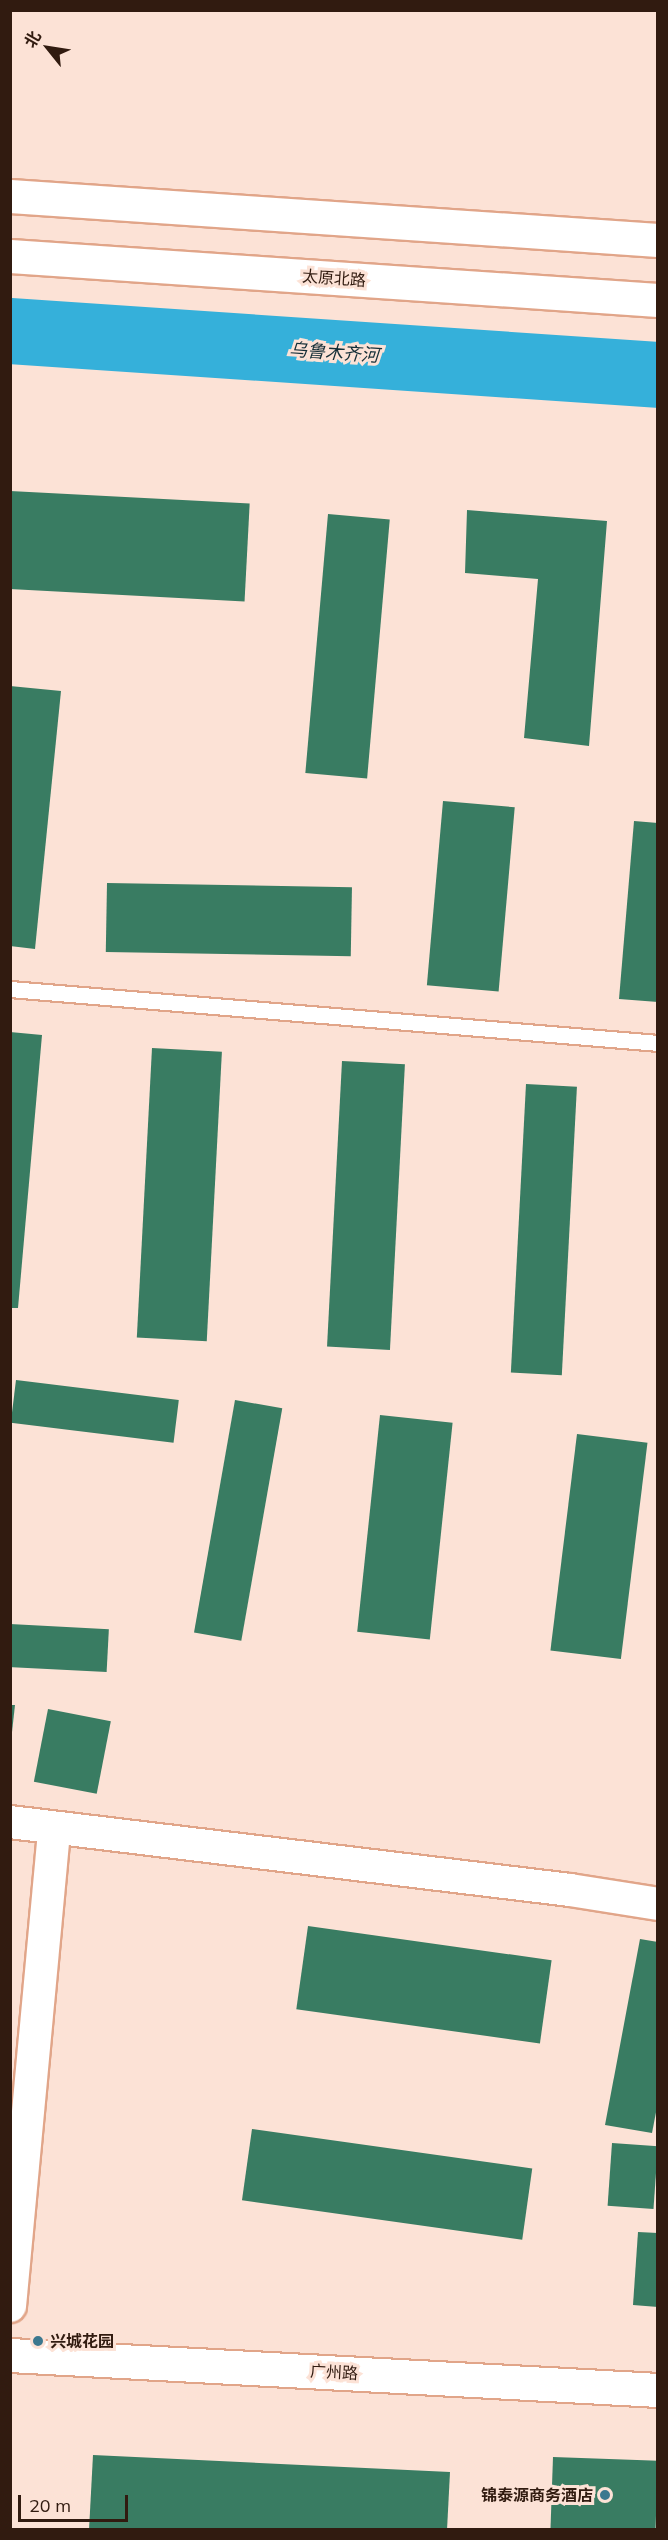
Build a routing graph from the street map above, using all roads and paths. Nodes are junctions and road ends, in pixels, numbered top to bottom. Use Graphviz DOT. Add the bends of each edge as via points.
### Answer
graph roads {
  1 [pos="10,196"];
  2 [pos="657,240"];
  3 [pos="10,256"];
  4 [pos="657,300"];
  5 [pos="10,989"];
  6 [pos="657,1043"];
  7 [pos="10,1822"];
  8 [pos="54,1828"];
  9 [pos="657,1904"];
  10 [pos="10,2306"];
  11 [pos="10,2355"];
  12 [pos="657,2390"];
  1 -- 2 [label="main road"];
  3 -- 4 [label="main road, 太原北路"];
  5 -- 6 [label="lane"];
  7 -- 8 [label="street"];
  8 -- 9 [label="street" via="570,1890"];
  8 -- 10 [label="street"];
  11 -- 12 [label="main road, 广州路"];
}
